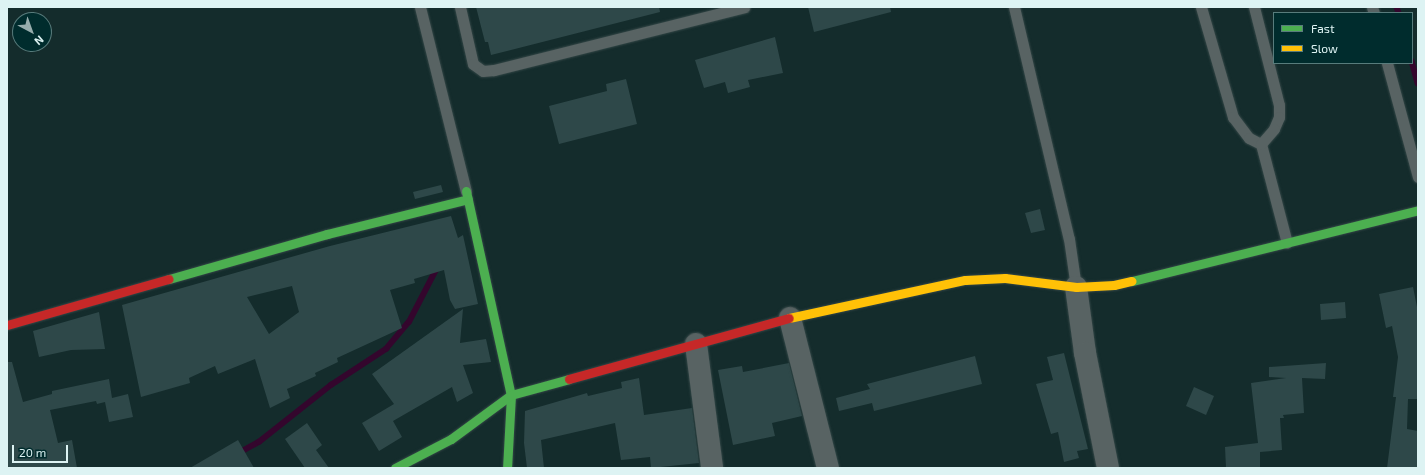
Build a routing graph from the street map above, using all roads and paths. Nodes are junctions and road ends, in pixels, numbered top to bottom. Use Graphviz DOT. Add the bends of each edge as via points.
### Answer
graph roads {
  1 [pos="420,7"];
  2 [pos="460,7"];
  3 [pos="744,7"];
  4 [pos="1014,7"];
  5 [pos="1201,7"];
  6 [pos="1254,7"];
  7 [pos="1387,64"];
  8 [pos="1261,144"];
  9 [pos="1418,176"];
  10 [pos="467,195"];
  11 [pos="1418,210"];
  12 [pos="1287,243"];
  13 [pos="1076,287"];
  14 [pos="790,318"];
  15 [pos="7,325"];
  16 [pos="696,344"];
  17 [pos="510,395"];
  18 [pos="395,468"];
  19 [pos="507,468"];
  20 [pos="712,468"];
  21 [pos="828,468"];
  22 [pos="1108,468"];
  1 -- 10 [label="lane"];
  2 -- 3 [label="lane" via="472,64 483,71"];
  4 -- 13 [label="lane" via="1069,239"];
  5 -- 8 [label="lane" via="1233,117 1249,138"];
  6 -- 8 [label="lane" via="1279,105 1279,117 1274,129"];
  7 -- 9 [label="lane"];
  8 -- 12 [label="lane"];
  10 -- 15 [label="street"];
  10 -- 17 [label="street"];
  11 -- 12 [label="street"];
  12 -- 13 [label="street" via="1114,285"];
  13 -- 14 [label="street" via="1005,278 965,280"];
  13 -- 22 [label="street" via="1085,353"];
  14 -- 16 [label="street"];
  14 -- 21 [label="street"];
  16 -- 17 [label="street"];
  16 -- 20 [label="street"];
  17 -- 18 [label="street" via="450,439"];
  17 -- 19 [label="street"];
}
